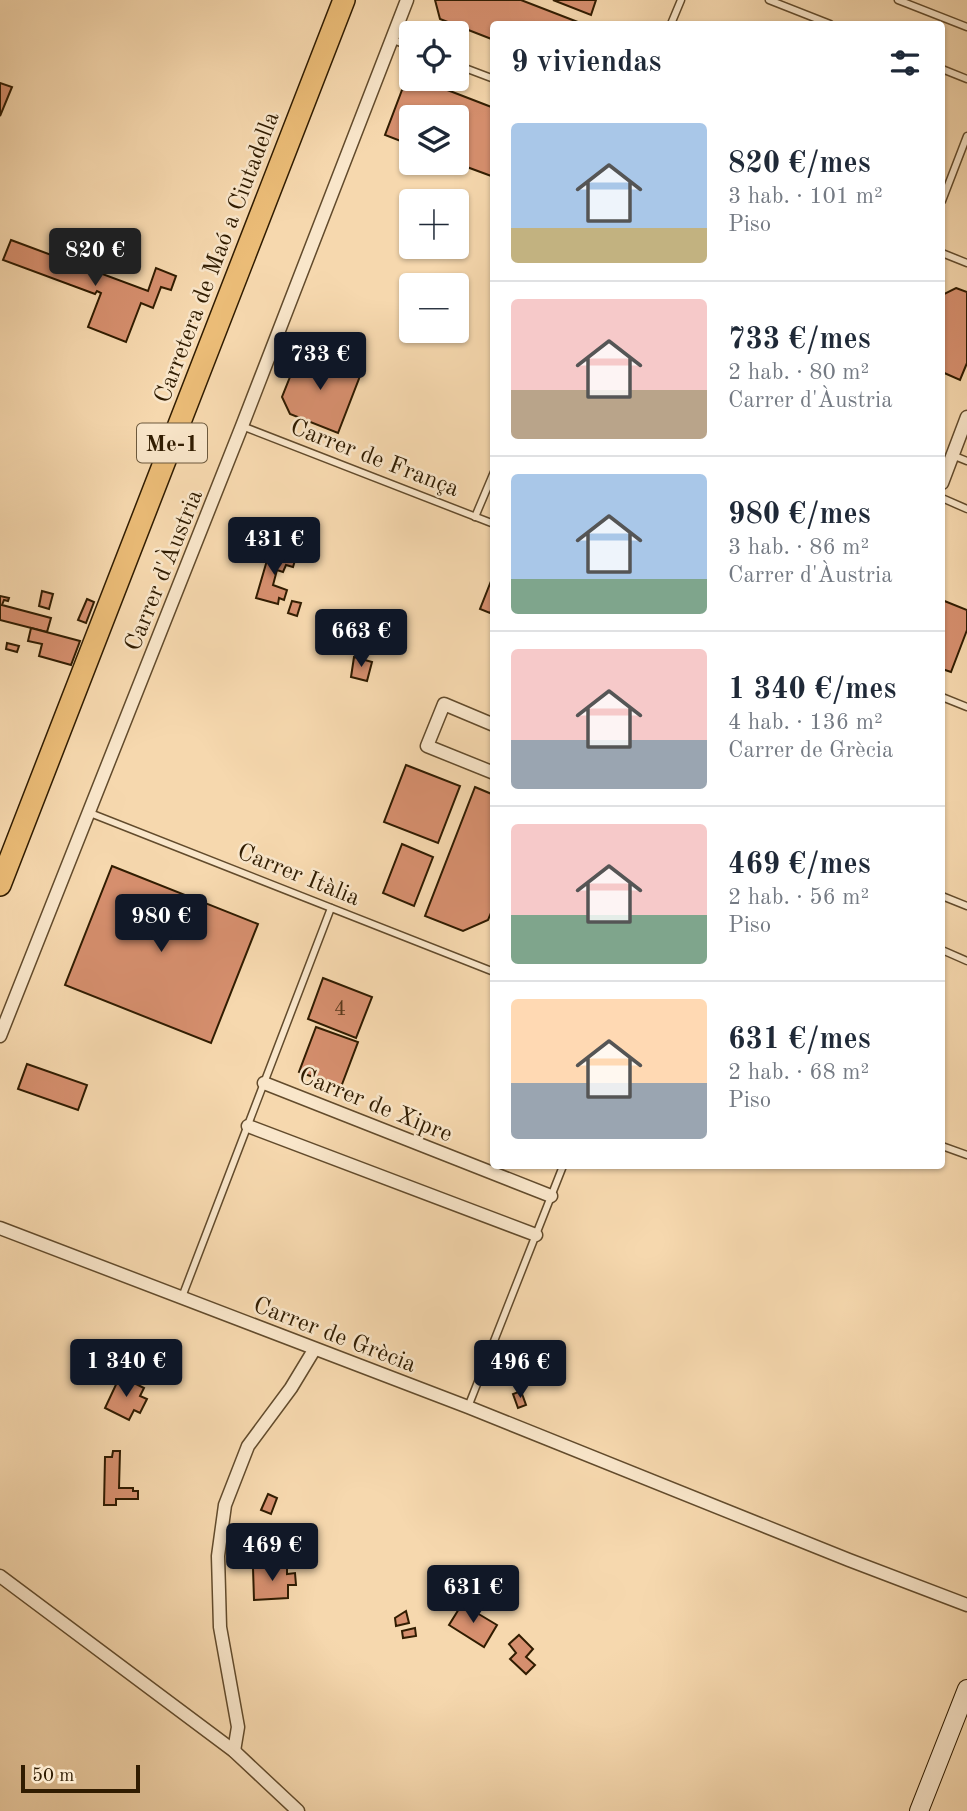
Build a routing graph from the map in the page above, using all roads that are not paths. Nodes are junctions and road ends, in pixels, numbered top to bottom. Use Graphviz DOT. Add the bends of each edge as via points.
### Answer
graph roads {
  1 [pos="344,0"];
  2 [pos="407,0"];
  3 [pos="681,0"];
  4 [pos="769,0"];
  5 [pos="898,0"];
  6 [pos="672,21"];
  7 [pos="822,21"];
  8 [pos="967,27"];
  9 [pos="391,40"];
  10 [pos="399,43"];
  11 [pos="469,70"];
  12 [pos="945,70"];
  13 [pos="490,77"];
  14 [pos="967,79"];
  15 [pos="967,136"];
  16 [pos="945,193"];
  17 [pos="945,254"];
  18 [pos="967,263"];
  19 [pos="967,416"];
  20 [pos="242,426"];
  21 [pos="952,455"];
  22 [pos="967,461"];
  23 [pos="945,475"];
  24 [pos="490,481"];
  25 [pos="945,499"];
  26 [pos="967,509"];
  27 [pos="475,517"];
  28 [pos="490,523"];
  29 [pos="945,698"];
  30 [pos="967,707"];
  31 [pos="490,723"];
  32 [pos="490,771"];
  33 [pos="90,813"];
  34 [pos="0,885"];
  35 [pos="945,897"];
  36 [pos="967,905"];
  37 [pos="331,908"];
  38 [pos="945,951"];
  39 [pos="967,961"];
  40 [pos="490,970"];
  41 [pos="0,1037"];
  42 [pos="264,1083"];
  43 [pos="248,1126"];
  44 [pos="945,1147"];
  45 [pos="967,1155"];
  46 [pos="562,1169"];
  47 [pos="551,1196"];
  48 [pos="0,1228"];
  49 [pos="536,1235"];
  50 [pos="182,1297"];
  51 [pos="314,1350"];
  52 [pos="468,1408"];
  53 [pos="0,1576"];
  54 [pos="967,1605"];
  55 [pos="967,1689"];
  56 [pos="967,1722"];
  57 [pos="234,1751"];
  58 [pos="298,1811"];
  59 [pos="919,1811"];
  60 [pos="932,1811"];
  1 -- 34 [label="main road, Carretera de Maó a Ciutadella / Me-1"];
  2 -- 9 [label="street, Carrer d'Àustria"];
  3 -- 6 [label="lane"];
  4 -- 7 [label="lane"];
  5 -- 8 [label="lane"];
  9 -- 10 [label="lane"];
  9 -- 20 [label="street, Carrer d'Àustria"];
  11 -- 13 [label="lane"];
  12 -- 14 [label="lane"];
  15 -- 16 [label="lane"];
  17 -- 18 [label="lane"];
  19 -- 21 [label="street"];
  20 -- 27 [label="lane, Carrer de França"];
  20 -- 33 [label="street, Carrer d'Àustria"];
  21 -- 22 [label="lane"];
  21 -- 23 [label="street"];
  24 -- 27 [label="lane"];
  25 -- 26 [label="lane"];
  27 -- 28 [label="lane, Carrer de França"];
  29 -- 30 [label="lane"];
  31 -- 32 [label="street" via="444,704 427,746"];
  33 -- 37 [label="lane, Carrer Itàlia"];
  33 -- 41 [label="street, Carrer d'Àustria"];
  35 -- 36 [label="lane"];
  37 -- 40 [label="lane, Carrer Itàlia"];
  37 -- 42 [label="lane, Carrer de Xipre"];
  38 -- 39 [label="lane"];
  42 -- 43 [label="lane, Carrer de Xipre"];
  42 -- 47 [label="street, Carrer de Xipre"];
  43 -- 49 [label="street"];
  43 -- 50 [label="lane, Carrer de Xipre"];
  44 -- 45 [label="lane"];
  46 -- 47 [label="lane"];
  47 -- 49 [label="lane"];
  48 -- 50 [label="street, Carrer de Grècia"];
  49 -- 52 [label="lane"];
  50 -- 51 [label="street, Carrer de Grècia"];
  51 -- 52 [label="street, Carrer de Grècia"];
  51 -- 57 [label="street" via="248,1446 225,1505 218,1556 220,1627 238,1727"];
  52 -- 54 [label="street, Carrer de Grècia"];
  53 -- 57 [label="street"];
  55 -- 59 [label="street"];
  56 -- 60 [label="street"];
  57 -- 58 [label="street"];
}
